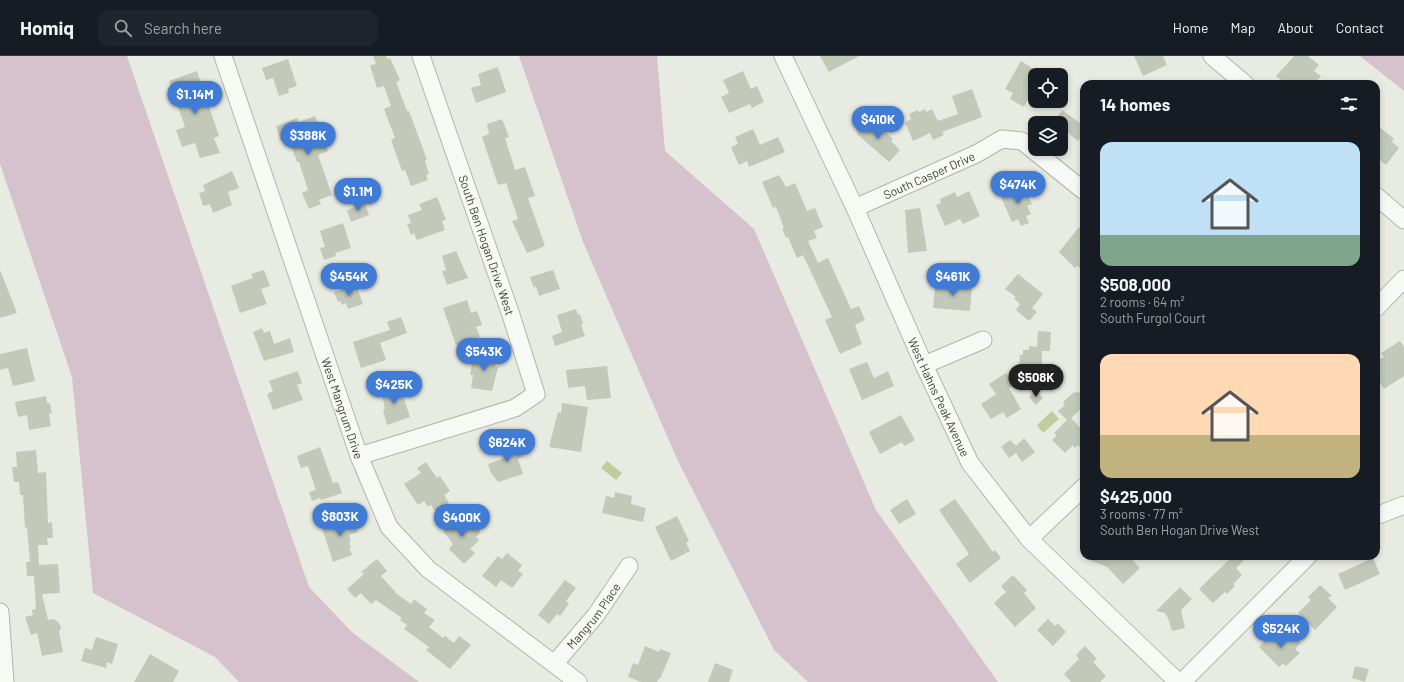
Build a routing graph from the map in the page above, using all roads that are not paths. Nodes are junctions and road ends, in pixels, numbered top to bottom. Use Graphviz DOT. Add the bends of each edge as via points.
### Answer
graph roads {
  1 [pos="223,56"];
  2 [pos="421,56"];
  3 [pos="784,56"];
  4 [pos="1212,56"];
  5 [pos="1240,80"];
  6 [pos="1080,188"];
  7 [pos="1380,199"];
  8 [pos="855,208"];
  9 [pos="1404,220"];
  10 [pos="1404,279"];
  11 [pos="1380,304"];
  12 [pos="983,340"];
  13 [pos="924,365"];
  14 [pos="359,456"];
  15 [pos="1080,492"];
  16 [pos="1404,505"];
  17 [pos="1380,514"];
  18 [pos="1029,538"];
  19 [pos="1304,560"];
  20 [pos="629,566"];
  21 [pos="0,612"];
  22 [pos="555,663"];
  23 [pos="4,682"];
  24 [pos="578,682"];
  25 [pos="1178,682"];
  26 [pos="1182,682"];
  1 -- 14 [label="street, West Mangrum Drive"];
  2 -- 14 [label="street, South Ben Hogan Drive West" via="536,394 515,408"];
  3 -- 8 [label="street, West Hahns Peak Avenue"];
  4 -- 5 [label="street"];
  6 -- 8 [label="street, South Casper Drive" via="1022,142 1002,139 976,154"];
  7 -- 9 [label="street"];
  8 -- 13 [label="street, West Hahns Peak Avenue"];
  10 -- 11 [label="street"];
  12 -- 13 [label="street"];
  13 -- 18 [label="street, West Hahns Peak Avenue" via="970,463"];
  14 -- 22 [label="street, West Mangrum Drive" via="389,527 428,569"];
  15 -- 18 [label="street"];
  16 -- 17 [label="street"];
  18 -- 25 [label="street, West Hahns Peak Avenue"];
  19 -- 26 [label="street"];
  20 -- 22 [label="street, Mangrum Place" via="596,615"];
  21 -- 23 [label="street"];
  22 -- 24 [label="street, West Mangrum Drive"];
}
